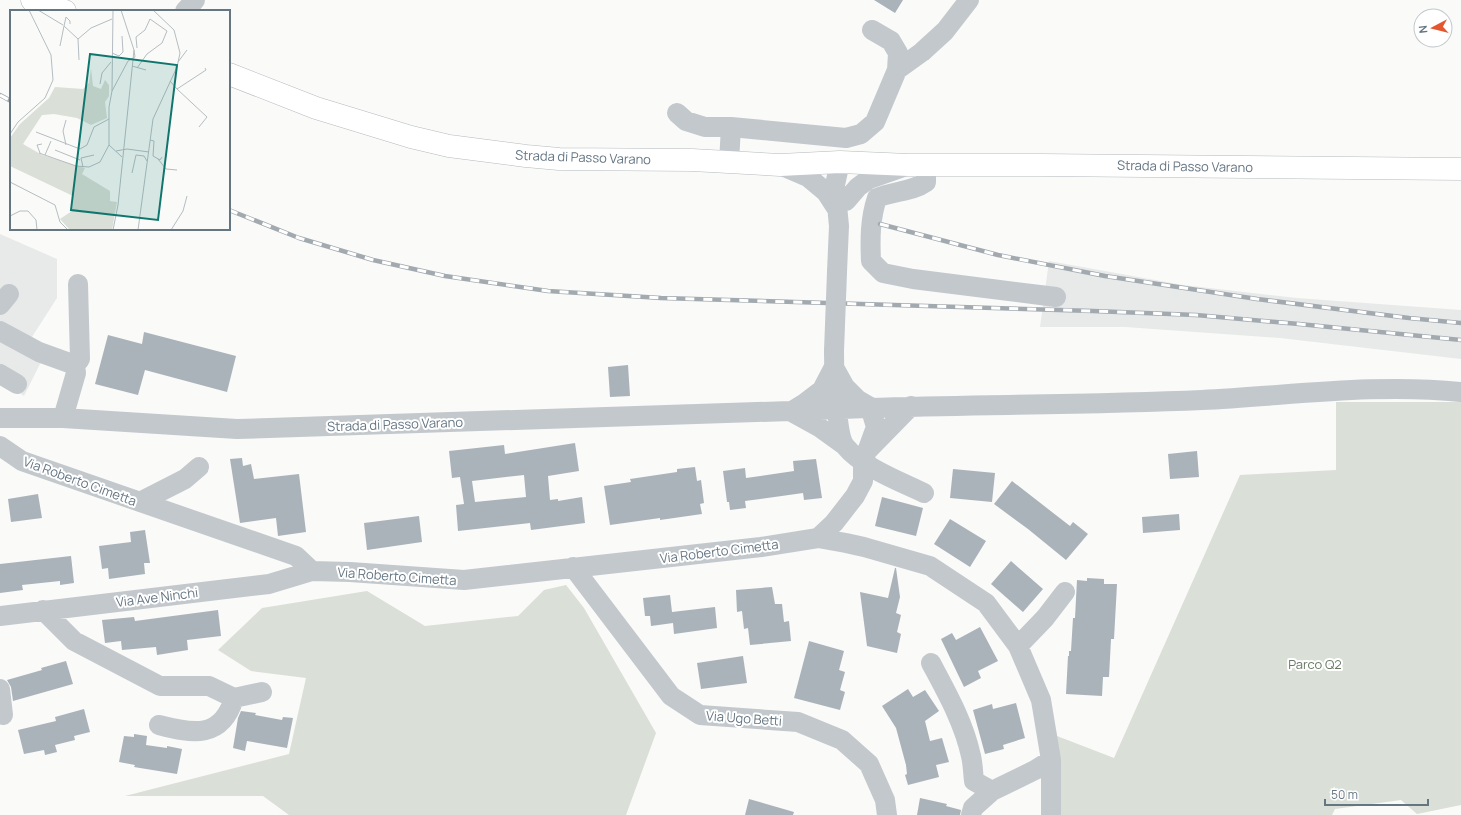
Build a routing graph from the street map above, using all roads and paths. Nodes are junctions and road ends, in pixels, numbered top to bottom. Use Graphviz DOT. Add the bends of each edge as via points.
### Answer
graph roads {
  1 [pos="32,0"];
  2 [pos="195,0"];
  3 [pos="969,0"];
  4 [pos="62,10"];
  5 [pos="186,10"];
  6 [pos="872,30"];
  7 [pos="897,70"];
  8 [pos="230,74"];
  9 [pos="677,113"];
  10 [pos="731,127"];
  11 [pos="729,162"];
  12 [pos="840,162"];
  13 [pos="917,164"];
  14 [pos="780,165"];
  15 [pos="1461,169"];
  16 [pos="841,213"];
  17 [pos="78,284"];
  18 [pos="1056,297"];
  19 [pos="0,331"];
  20 [pos="834,359"];
  21 [pos="75,365"];
  22 [pos="0,374"];
  23 [pos="17,384"];
  24 [pos="1461,392"];
  25 [pos="911,406"];
  26 [pos="870,407"];
  27 [pos="837,409"];
  28 [pos="790,412"];
  29 [pos="0,418"];
  30 [pos="63,418"];
  31 [pos="844,445"];
  32 [pos="0,446"];
  33 [pos="865,457"];
  34 [pos="198,467"];
  35 [pos="924,493"];
  36 [pos="140,502"];
  37 [pos="818,538"];
  38 [pos="573,568"];
  39 [pos="312,571"];
  40 [pos="1065,592"];
  41 [pos="43,610"];
  42 [pos="0,616"];
  43 [pos="1018,646"];
  44 [pos="931,663"];
  45 [pos="0,689"];
  46 [pos="262,692"];
  47 [pos="234,698"];
  48 [pos="3,715"];
  49 [pos="159,725"];
  50 [pos="1051,760"];
  51 [pos="974,781"];
  52 [pos="992,791"];
  53 [pos="972,811"];
  54 [pos="887,815"];
  55 [pos="1051,815"];
  1 -- 4 [label="main road"];
  2 -- 5 [label="street"];
  3 -- 7 [label="street" via="945,31"];
  6 -- 7 [label="street" via="891,41 898,54"];
  7 -- 10 [label="street" via="875,122 861,134 846,138"];
  8 -- 11 [label="main road, Strada di Passo Varano" via="316,108 449,146 559,159"];
  9 -- 10 [label="street" via="686,121 705,127"];
  10 -- 11 [label="street"];
  11 -- 14 [label="main road, Strada di Passo Varano"];
  12 -- 13 [label="main road, Strada di Passo Varano"];
  12 -- 14 [label="main road, Strada di Passo Varano"];
  12 -- 16 [label="street" via="846,182"];
  13 -- 15 [label="main road, Strada di Passo Varano"];
  13 -- 16 [label="street, Strada di Passo Varano" via="869,179 858,187"];
  13 -- 18 [label="street" via="926,182 919,187 877,198 873,210 871,261 883,273"];
  14 -- 16 [label="street, Strada di Passo Varano" via="808,177 826,192"];
  16 -- 20 [label="street, bridge"];
  17 -- 21 [label="street" via="80,358"];
  19 -- 21 [label="street" via="39,352"];
  20 -- 26 [label="street" via="845,387 858,400"];
  20 -- 27 [label="street"];
  20 -- 28 [label="street" via="822,390"];
  21 -- 30 [label="street" via="76,372"];
  22 -- 23 [label="street"];
  24 -- 25 [label="street, Strada di Passo Varano" via="1367,390 1201,400"];
  25 -- 26 [label="street, Strada di Passo Varano"];
  25 -- 33 [label="street"];
  26 -- 27 [label="street, Strada di Passo Varano"];
  26 -- 33 [label="street" via="876,427"];
  27 -- 28 [label="street, Strada di Passo Varano"];
  27 -- 31 [label="street"];
  28 -- 30 [label="street, Strada di Passo Varano" via="237,429"];
  28 -- 31 [label="street, Strada di Passo Varano" via="820,427"];
  29 -- 30 [label="street, Strada di Passo Varano"];
  31 -- 33 [label="street, Strada di Passo Varano"];
  32 -- 36 [label="street, Via Roberto Cimetta" via="22,461"];
  33 -- 35 [label="street, Strada di Passo Varano"];
  33 -- 37 [label="street" via="863,481 855,496 834,523"];
  34 -- 36 [label="street" via="185,479"];
  36 -- 39 [label="street, Via Roberto Cimetta" via="296,556"];
  37 -- 38 [label="street, Via Roberto Cimetta" via="761,548"];
  37 -- 43 [label="street" via="864,547 930,566 986,602"];
  38 -- 39 [label="street, Via Roberto Cimetta" via="464,580"];
  38 -- 54 [label="street, Via Ugo Betti" via="672,696 700,715 798,722 842,740 868,764 885,800"];
  39 -- 41 [label="street, Via Ave Ninchi" via="269,584"];
  40 -- 43 [label="street"];
  41 -- 42 [label="street, Via Ave Ninchi"];
  41 -- 47 [label="street" via="74,641 160,686 209,686"];
  43 -- 50 [label="street" via="1041,700"];
  44 -- 51 [label="street" via="962,726 971,757"];
  45 -- 48 [label="street"];
  46 -- 47 [label="street"];
  47 -- 49 [label="street" via="230,711 219,724 208,730 179,731"];
  50 -- 52 [label="street"];
  50 -- 55 [label="street"];
  51 -- 52 [label="street"];
  51 -- 53 [label="street"];
  52 -- 53 [label="street"];
}
